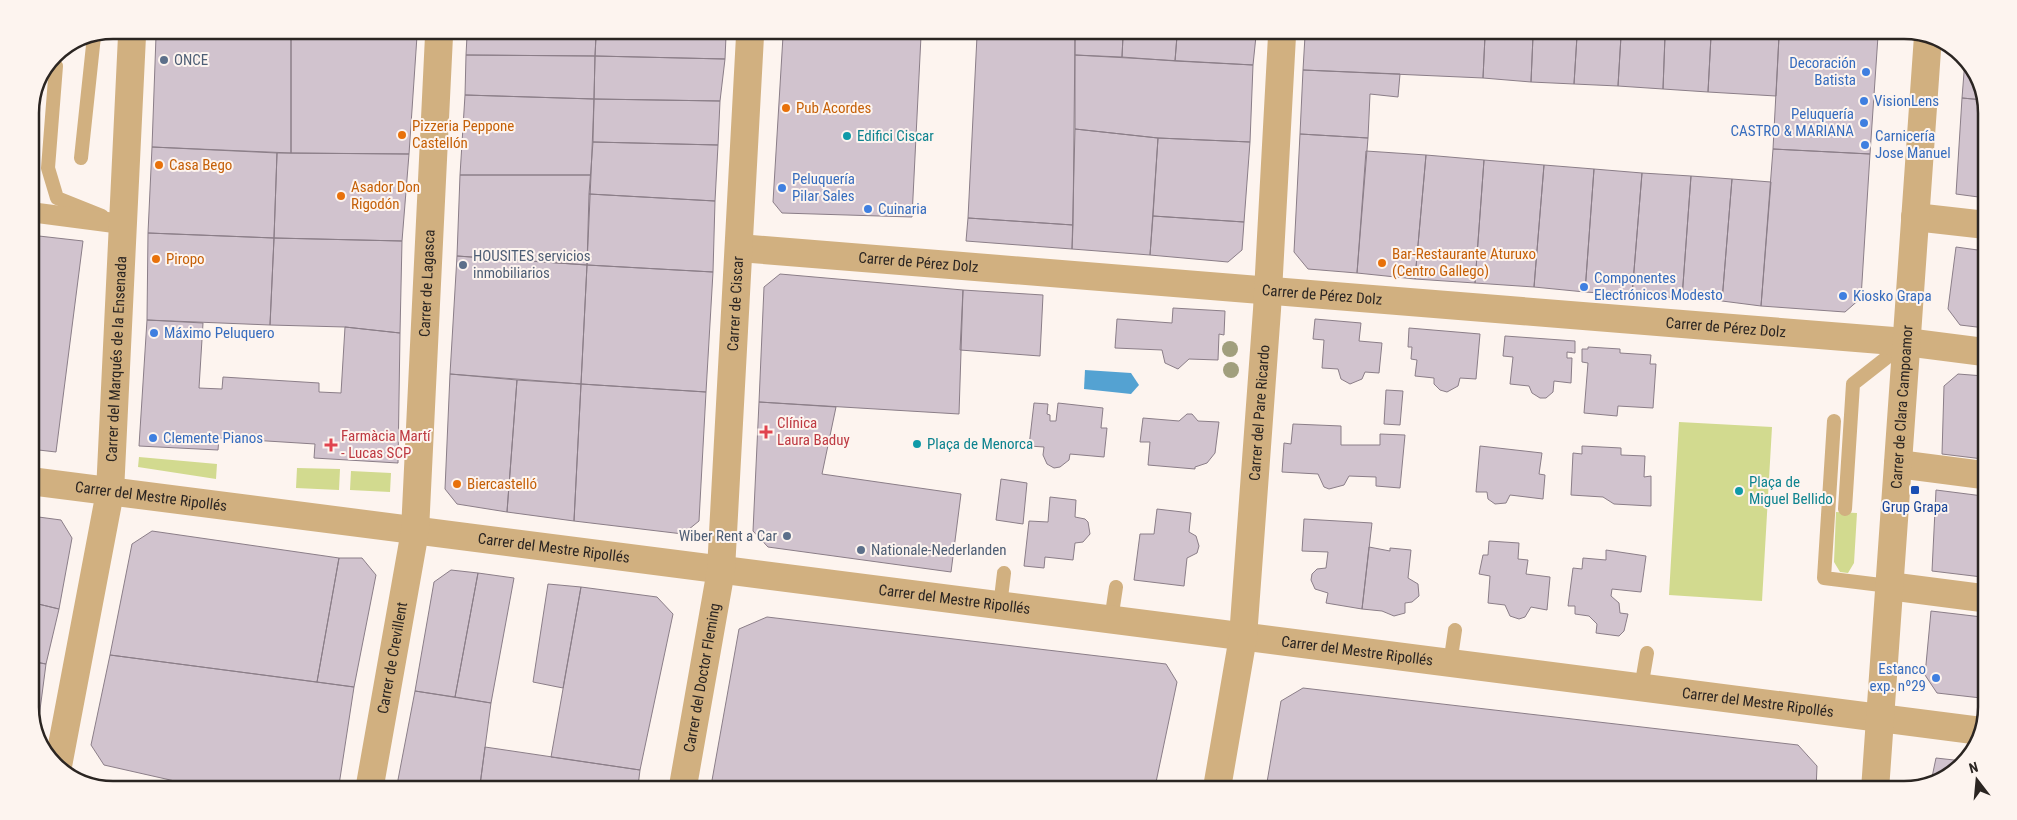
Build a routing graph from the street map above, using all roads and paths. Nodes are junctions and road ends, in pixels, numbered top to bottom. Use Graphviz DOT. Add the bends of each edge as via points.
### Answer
graph roads {
  1 [pos="132,39"];
  2 [pos="439,39"];
  3 [pos="750,39"];
  4 [pos="1282,39"];
  5 [pos="93,42"];
  6 [pos="1928,43"];
  7 [pos="56,66"];
  8 [pos="81,158"];
  9 [pos="39,213"];
  10 [pos="1915,217"];
  11 [pos="122,224"];
  12 [pos="1978,224"];
  13 [pos="739,248"];
  14 [pos="1268,292"];
  15 [pos="1906,342"];
  16 [pos="1978,351"];
  17 [pos="1834,421"];
  18 [pos="1898,464"];
  19 [pos="1978,474"];
  20 [pos="39,483"];
  21 [pos="110,492"];
  22 [pos="1846,509"];
  23 [pos="415,531"];
  24 [pos="721,570"];
  25 [pos="1004,573"];
  26 [pos="1889,586"];
  27 [pos="1116,587"];
  28 [pos="1978,597"];
  29 [pos="1000,606"];
  30 [pos="1111,620"];
  31 [pos="1456,630"];
  32 [pos="1243,637"];
  33 [pos="1646,654"];
  34 [pos="1450,664"];
  35 [pos="1641,688"];
  36 [pos="1880,719"];
  37 [pos="1974,730"];
  38 [pos="59,759"];
  39 [pos="371,781"];
  40 [pos="684,781"];
  41 [pos="1218,781"];
  42 [pos="1876,781"];
  1 -- 11 [label="street, Carrer del Marqués de la Ensenada"];
  2 -- 23 [label="street, Carrer de Lagasca"];
  3 -- 13 [label="street, Carrer de Ciscar"];
  4 -- 14 [label="street, Carrer del Pare Ricardo"];
  5 -- 8 [label="lane"];
  6 -- 10 [label="street, Carrer de Clara Campoamor"];
  7 -- 11 [label="lane" via="48,168 58,198"];
  9 -- 11 [label="street"];
  10 -- 12 [label="street"];
  10 -- 15 [label="street, Carrer de Clara Campoamor"];
  11 -- 21 [label="street, Carrer del Marqués de la Ensenada"];
  13 -- 14 [label="street, Carrer de Pérez Dolz"];
  13 -- 24 [label="street, Carrer de Ciscar"];
  14 -- 15 [label="street, Carrer de Pérez Dolz"];
  14 -- 32 [label="street, Carrer del Pare Ricardo"];
  15 -- 16 [label="street, Carrer de Pérez Dolz"];
  15 -- 18 [label="street, Carrer de Clara Campoamor"];
  15 -- 22 [label="lane" via="1852,384"];
  17 -- 26 [label="lane" via="1824,578"];
  18 -- 19 [label="street"];
  18 -- 26 [label="street, Carrer de Clara Campoamor"];
  20 -- 21 [label="street, Carrer del Mestre Ripollés"];
  21 -- 23 [label="street, Carrer del Mestre Ripollés"];
  21 -- 38 [label="street, Carrer del Marqués de la Ensenada"];
  23 -- 24 [label="street, Carrer del Mestre Ripollés"];
  23 -- 39 [label="street, Carrer de Crevillent"];
  24 -- 29 [label="street, Carrer del Mestre Ripollés"];
  24 -- 40 [label="street, Carrer del Doctor Fleming"];
  25 -- 29 [label="lane"];
  26 -- 28 [label="street"];
  26 -- 36 [label="street, Carrer de Clara Campoamor"];
  27 -- 30 [label="lane"];
  29 -- 30 [label="street, Carrer del Mestre Ripollés"];
  30 -- 32 [label="street, Carrer del Mestre Ripollés"];
  31 -- 34 [label="lane"];
  32 -- 34 [label="street, Carrer del Mestre Ripollés"];
  32 -- 41 [label="street, Carrer del Pare Ricardo"];
  33 -- 35 [label="lane"];
  34 -- 35 [label="street, Carrer del Mestre Ripollés"];
  35 -- 36 [label="street, Carrer del Mestre Ripollés"];
  36 -- 37 [label="street, Carrer del Mestre Ripollés"];
  36 -- 42 [label="street, Carrer de Clara Campoamor"];
}
